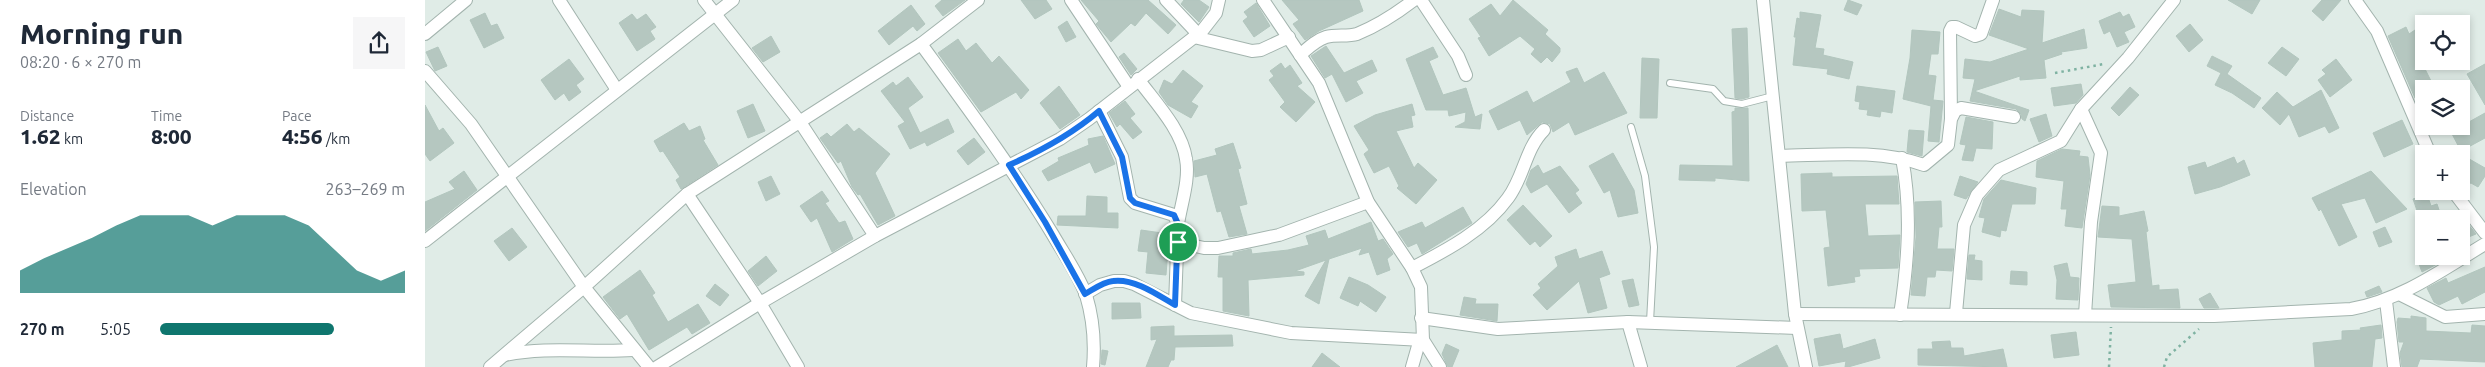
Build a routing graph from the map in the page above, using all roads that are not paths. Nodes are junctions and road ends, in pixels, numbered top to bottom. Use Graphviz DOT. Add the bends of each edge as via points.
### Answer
graph roads {
  1 [pos="466,0"];
  2 [pos="559,0"];
  3 [pos="704,0"];
  4 [pos="733,0"];
  5 [pos="978,0"];
  6 [pos="1071,0"];
  7 [pos="1165,0"];
  8 [pos="1219,0"];
  9 [pos="1263,0"];
  10 [pos="1414,0"];
  11 [pos="1421,0"];
  12 [pos="1763,0"];
  13 [pos="1993,0"];
  14 [pos="2174,0"];
  15 [pos="2355,0"];
  16 [pos="714,14"];
  17 [pos="425,34"];
  18 [pos="1196,36"];
  19 [pos="1289,37"];
  20 [pos="921,44"];
  21 [pos="1300,55"];
  22 [pos="425,71"];
  23 [pos="1466,75"];
  24 [pos="1133,83"];
  25 [pos="1670,83"];
  26 [pos="617,90"];
  27 [pos="1774,95"];
  28 [pos="2081,109"];
  29 [pos="1099,111"];
  30 [pos="2014,117"];
  31 [pos="1951,118"];
  32 [pos="800,122"];
  33 [pos="1631,128"];
  34 [pos="1544,130"];
  35 [pos="2426,145"];
  36 [pos="1780,156"];
  37 [pos="1902,158"];
  38 [pos="1009,165"];
  39 [pos="507,177"];
  40 [pos="687,194"];
  41 [pos="2460,200"];
  42 [pos="1368,202"];
  43 [pos="1178,224"];
  44 [pos="2485,233"];
  45 [pos="875,236"];
  46 [pos="425,240"];
  47 [pos="1178,242"];
  48 [pos="2485,244"];
  49 [pos="1412,268"];
  50 [pos="584,287"];
  51 [pos="1085,294"];
  52 [pos="2401,295"];
  53 [pos="2386,301"];
  54 [pos="760,303"];
  55 [pos="1175,305"];
  56 [pos="1956,313"];
  57 [pos="1795,314"];
  58 [pos="2485,314"];
  59 [pos="1900,315"];
  60 [pos="2085,315"];
  61 [pos="1421,318"];
  62 [pos="1628,322"];
  63 [pos="1650,322"];
  64 [pos="1797,328"];
  65 [pos="1422,339"];
  66 [pos="633,350"];
  67 [pos="503,356"];
  68 [pos="490,367"];
  69 [pos="649,367"];
  70 [pos="657,367"];
  71 [pos="798,367"];
  72 [pos="1093,367"];
  73 [pos="1412,367"];
  74 [pos="1440,367"];
  75 [pos="1641,367"];
  76 [pos="1806,367"];
  77 [pos="2394,367"];
  1 -- 17 [label="street"];
  2 -- 26 [label="street"];
  3 -- 16 [label="street"];
  4 -- 16 [label="street"];
  5 -- 20 [label="street"];
  6 -- 24 [label="street"];
  7 -- 18 [label="street"];
  8 -- 18 [label="street" via="1217,13"];
  9 -- 19 [label="street"];
  10 -- 21 [label="street" via="1359,33 1327,37"];
  11 -- 23 [label="street" via="1458,56"];
  12 -- 27 [label="street"];
  13 -- 31 [label="street" via="1981,34 1975,36 1956,26 1950,31"];
  14 -- 28 [label="street" via="2128,58"];
  15 -- 35 [label="street" via="2377,31"];
  16 -- 26 [label="street"];
  16 -- 32 [label="street"];
  18 -- 19 [label="street" via="1253,51"];
  18 -- 24 [label="street"];
  19 -- 21 [label="street"];
  20 -- 32 [label="street"];
  20 -- 38 [label="street"];
  21 -- 42 [label="street" via="1319,83"];
  22 -- 39 [label="street" via="471,124"];
  24 -- 29 [label="street"];
  24 -- 43 [label="street" via="1173,129 1186,159 1187,172"];
  25 -- 27 [label="lane" via="1713,89 1724,101 1742,104"];
  26 -- 39 [label="street"];
  27 -- 36 [label="street"];
  28 -- 56 [label="street" via="2061,141 1999,170 1977,195 1964,225"];
  28 -- 60 [label="street" via="2101,153 2089,239"];
  29 -- 38 [label="street" via="1060,139"];
  29 -- 43 [label="street" via="1122,157 1130,198 1135,203 1174,215"];
  30 -- 31 [label="street" via="1961,108 1955,110"];
  31 -- 37 [label="street" via="1948,146 1943,151 1925,165"];
  32 -- 40 [label="street"];
  32 -- 45 [label="street"];
  33 -- 63 [label="lane" via="1645,176 1654,247"];
  34 -- 49 [label="street" via="1535,139 1509,198 1475,232"];
  36 -- 37 [label="street" via="1861,154"];
  36 -- 57 [label="street"];
  37 -- 59 [label="street" via="1907,181 1908,259"];
  38 -- 45 [label="street"];
  38 -- 51 [label="street"];
  39 -- 46 [label="street"];
  39 -- 50 [label="street"];
  40 -- 50 [label="street"];
  40 -- 54 [label="street"];
  41 -- 44 [label="street"];
  42 -- 47 [label="street" via="1279,235 1218,248"];
  42 -- 49 [label="street"];
  43 -- 47 [label="street"];
  45 -- 54 [label="street"];
  47 -- 55 [label="street"];
  48 -- 52 [label="street"];
  49 -- 61 [label="street" via="1421,287"];
  50 -- 66 [label="street"];
  50 -- 67 [label="street"];
  51 -- 55 [label="street" via="1100,285 1124,281"];
  51 -- 72 [label="street" via="1092,328"];
  52 -- 53 [label="street"];
  52 -- 58 [label="street" via="2445,317"];
  53 -- 60 [label="street" via="2351,309 2214,316"];
  53 -- 77 [label="street"];
  54 -- 70 [label="street"];
  54 -- 71 [label="street"];
  55 -- 65 [label="street" via="1191,314 1291,333"];
  56 -- 59 [label="street"];
  56 -- 60 [label="street"];
  57 -- 59 [label="street"];
  57 -- 64 [label="street"];
  61 -- 62 [label="street" via="1498,329"];
  61 -- 65 [label="street"];
  62 -- 63 [label="street"];
  62 -- 75 [label="street"];
  63 -- 64 [label="street"];
  64 -- 76 [label="street"];
  65 -- 73 [label="street"];
  65 -- 74 [label="street"];
  66 -- 67 [label="street" via="531,350"];
  66 -- 69 [label="street"];
  67 -- 68 [label="street"];
}
